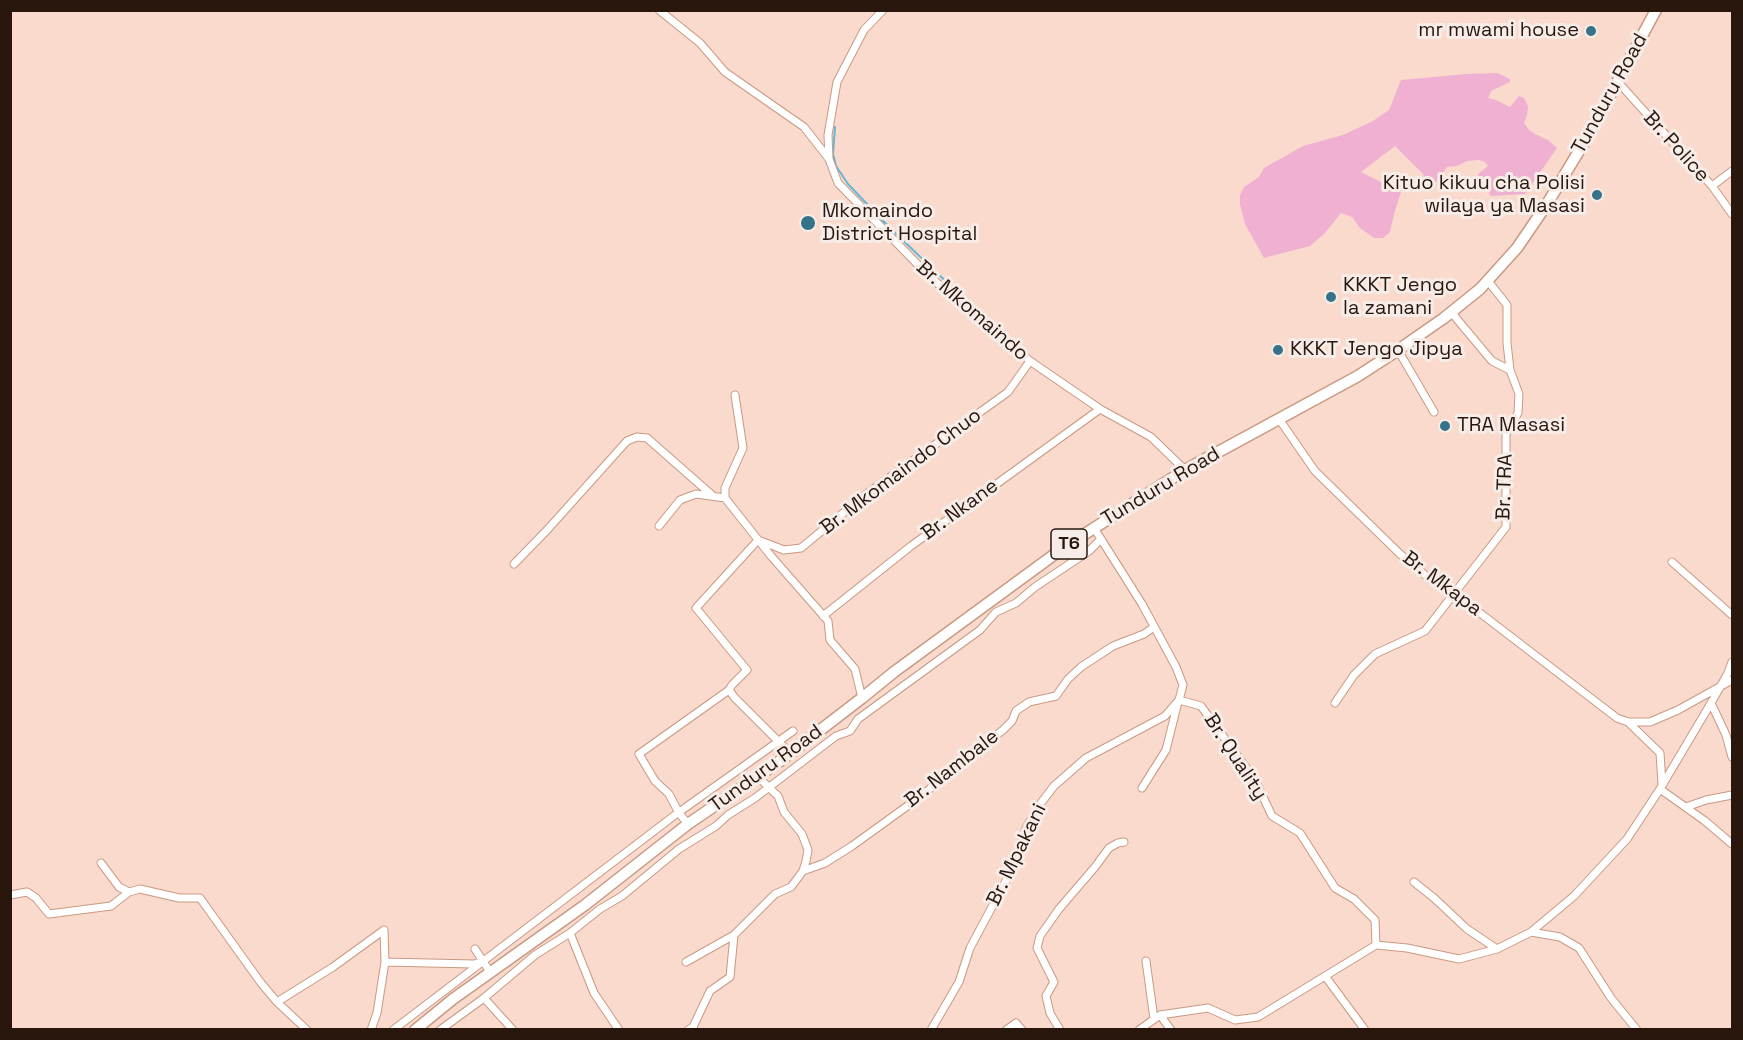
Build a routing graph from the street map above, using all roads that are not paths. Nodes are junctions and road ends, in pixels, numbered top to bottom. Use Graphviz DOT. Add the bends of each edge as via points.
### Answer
graph roads {
  1 [pos="659,10"];
  2 [pos="884,10"];
  3 [pos="1656,10"];
  4 [pos="1617,81"];
  5 [pos="829,159"];
  6 [pos="1732,171"];
  7 [pos="1712,186"];
  8 [pos="1732,214"];
  9 [pos="1488,281"];
  10 [pos="1451,312"];
  11 [pos="1398,350"];
  12 [pos="1030,361"];
  13 [pos="1510,370"];
  14 [pos="735,394"];
  15 [pos="1100,408"];
  16 [pos="1434,412"];
  17 [pos="1280,419"];
  18 [pos="1185,470"];
  19 [pos="713,496"];
  20 [pos="725,498"];
  21 [pos="659,526"];
  22 [pos="1094,528"];
  23 [pos="1101,539"];
  24 [pos="758,540"];
  25 [pos="1672,562"];
  26 [pos="514,564"];
  27 [pos="1454,593"];
  28 [pos="1732,615"];
  29 [pos="824,616"];
  30 [pos="1154,627"];
  31 [pos="1732,662"];
  32 [pos="1732,680"];
  33 [pos="1719,687"];
  34 [pos="729,690"];
  35 [pos="862,698"];
  36 [pos="1179,700"];
  37 [pos="1335,703"];
  38 [pos="1711,703"];
  39 [pos="1628,722"];
  40 [pos="793,731"];
  41 [pos="779,742"];
  42 [pos="790,753"];
  43 [pos="1732,758"];
  44 [pos="757,776"];
  45 [pos="1661,786"];
  46 [pos="768,787"];
  47 [pos="1142,788"];
  48 [pos="1732,795"];
  49 [pos="1686,807"];
  50 [pos="679,813"];
  51 [pos="688,824"];
  52 [pos="1124,842"];
  53 [pos="1732,844"];
  54 [pos="101,863"];
  55 [pos="803,871"];
  56 [pos="1414,882"];
  57 [pos="129,892"];
  58 [pos="10,895"];
  59 [pos="1531,932"];
  60 [pos="570,933"];
  61 [pos="734,935"];
  62 [pos="1376,945"];
  63 [pos="475,949"];
  64 [pos="1497,949"];
  65 [pos="482,961"];
  66 [pos="1146,961"];
  67 [pos="385,962"];
  68 [pos="686,962"];
  69 [pos="490,972"];
  70 [pos="1325,976"];
  71 [pos="484,998"];
  72 [pos="277,1002"];
  73 [pos="1157,1017"];
  74 [pos="307,1029"];
  75 [pos="370,1029"];
  76 [pos="393,1029"];
  77 [pos="415,1029"];
  78 [pos="440,1029"];
  79 [pos="513,1029"];
  80 [pos="619,1029"];
  81 [pos="688,1029"];
  82 [pos="931,1029"];
  83 [pos="1006,1029"];
  84 [pos="1022,1029"];
  85 [pos="1060,1029"];
  86 [pos="1139,1029"];
  87 [pos="1171,1029"];
  88 [pos="1365,1029"];
  89 [pos="1637,1029"];
  1 -- 5 [label="street" via="700,43 725,72 804,127"];
  2 -- 5 [label="street, Br. Mkomaindo" via="864,30 837,82 828,135"];
  3 -- 4 [label="highway, Tunduru Road / T6"];
  4 -- 7 [label="street, Br. Police"];
  4 -- 9 [label="highway, Tunduru Road / T6" via="1547,204"];
  5 -- 12 [label="street, Br. Mkomaindo" via="838,183 931,278"];
  6 -- 7 [label="street"];
  7 -- 8 [label="street, Br. Police"];
  9 -- 10 [label="highway, Tunduru Road / T6"];
  9 -- 13 [label="street, Br. TRA" via="1507,306"];
  10 -- 11 [label="highway, Tunduru Road / T6"];
  10 -- 13 [label="street" via="1492,361"];
  11 -- 16 [label="street"];
  11 -- 17 [label="highway, Tunduru Road / T6"];
  12 -- 15 [label="street, Br. Mkomaindo"];
  12 -- 24 [label="street, Br. Mkomaindo Chuo" via="1008,392 865,495 801,548 784,550"];
  13 -- 27 [label="street, Br. TRA" via="1519,394 1518,413 1506,434 1506,526"];
  14 -- 20 [label="street" via="743,448 725,488"];
  15 -- 18 [label="street, Br. Mkomaindo" via="1151,437"];
  15 -- 29 [label="street, Br. Nkane" via="911,546"];
  17 -- 18 [label="highway, Tunduru Road / T6"];
  17 -- 27 [label="street, Br. Mkapa" via="1315,471 1400,554"];
  18 -- 22 [label="highway, Tunduru Road / T6"];
  19 -- 20 [label="street"];
  19 -- 21 [label="street" via="696,495 680,500"];
  19 -- 26 [label="street" via="647,438 637,437 627,441"];
  20 -- 24 [label="street"];
  22 -- 23 [label="street"];
  22 -- 35 [label="highway, Tunduru Road / T6"];
  23 -- 30 [label="street"];
  23 -- 46 [label="street" via="1016,603 996,612 980,630 858,719 850,731 836,736"];
  24 -- 29 [label="street"];
  24 -- 34 [label="street" via="696,608 747,670"];
  25 -- 28 [label="street"];
  27 -- 37 [label="street, Br. TRA" via="1425,631 1375,654"];
  27 -- 39 [label="street, Br. Mkapa" via="1617,718"];
  29 -- 35 [label="street" via="830,640 855,669"];
  30 -- 36 [label="street" via="1183,685"];
  30 -- 55 [label="street, Br. Nambale" via="1113,646 1081,667 1056,696 1029,702 1016,711 1003,730 924,794 852,846"];
  31 -- 33 [label="street"];
  32 -- 33 [label="street"];
  33 -- 38 [label="street"];
  33 -- 39 [label="street" via="1650,722"];
  34 -- 41 [label="street"];
  34 -- 50 [label="street" via="639,754"];
  35 -- 42 [label="highway, Tunduru Road / T6"];
  36 -- 47 [label="street" via="1166,750"];
  36 -- 62 [label="street, Br. Quality" via="1201,706 1255,780 1272,816 1300,833 1335,888 1354,899 1375,920"];
  36 -- 82 [label="street, Br. Mpakani" via="1165,716 1086,758 1041,803 970,948 960,982"];
  38 -- 43 [label="street"];
  38 -- 45 [label="street"];
  39 -- 45 [label="street, Br. Mkapa" via="1660,753"];
  40 -- 41 [label="street"];
  41 -- 42 [label="street"];
  41 -- 50 [label="street"];
  42 -- 44 [label="highway, Tunduru Road / T6"];
  44 -- 46 [label="street"];
  44 -- 51 [label="highway, Tunduru Road / T6"];
  45 -- 49 [label="street"];
  45 -- 59 [label="street" via="1627,838 1574,896"];
  46 -- 55 [label="street" via="802,834 808,850"];
  46 -- 60 [label="street"];
  48 -- 49 [label="street"];
  49 -- 53 [label="street"];
  50 -- 51 [label="street"];
  50 -- 65 [label="street"];
  51 -- 69 [label="highway, Tunduru Road / T6"];
  52 -- 85 [label="street" via="1109,848 1040,936 1037,948 1054,982 1046,996"];
  54 -- 57 [label="street" via="119,886"];
  55 -- 61 [label="street, Br. Nambale"];
  56 -- 64 [label="street"];
  57 -- 58 [label="street" via="111,906 50,914 27,892"];
  57 -- 72 [label="street" via="140,889 179,898 200,898"];
  59 -- 64 [label="street"];
  59 -- 89 [label="street" via="1560,937 1579,948 1611,998"];
  60 -- 71 [label="street" via="535,955"];
  60 -- 80 [label="street" via="594,993"];
  61 -- 68 [label="street, Br. Nambale"];
  61 -- 81 [label="street" via="730,977 710,991 693,1027"];
  62 -- 64 [label="street" via="1459,959"];
  62 -- 70 [label="street"];
  63 -- 65 [label="street"];
  65 -- 67 [label="street"];
  65 -- 69 [label="street"];
  65 -- 76 [label="street"];
  66 -- 73 [label="street"];
  67 -- 72 [label="street" via="384,930 333,968"];
  67 -- 75 [label="street" via="377,1013"];
  69 -- 77 [label="highway, Tunduru Road / T6"];
  70 -- 73 [label="street" via="1258,1017 1235,1020 1208,1008"];
  70 -- 88 [label="street"];
  71 -- 78 [label="street"];
  71 -- 79 [label="street"];
  72 -- 74 [label="street"];
  73 -- 86 [label="street"];
  73 -- 87 [label="street"];
  83 -- 84 [label="street" via="1016,1023"];
}
